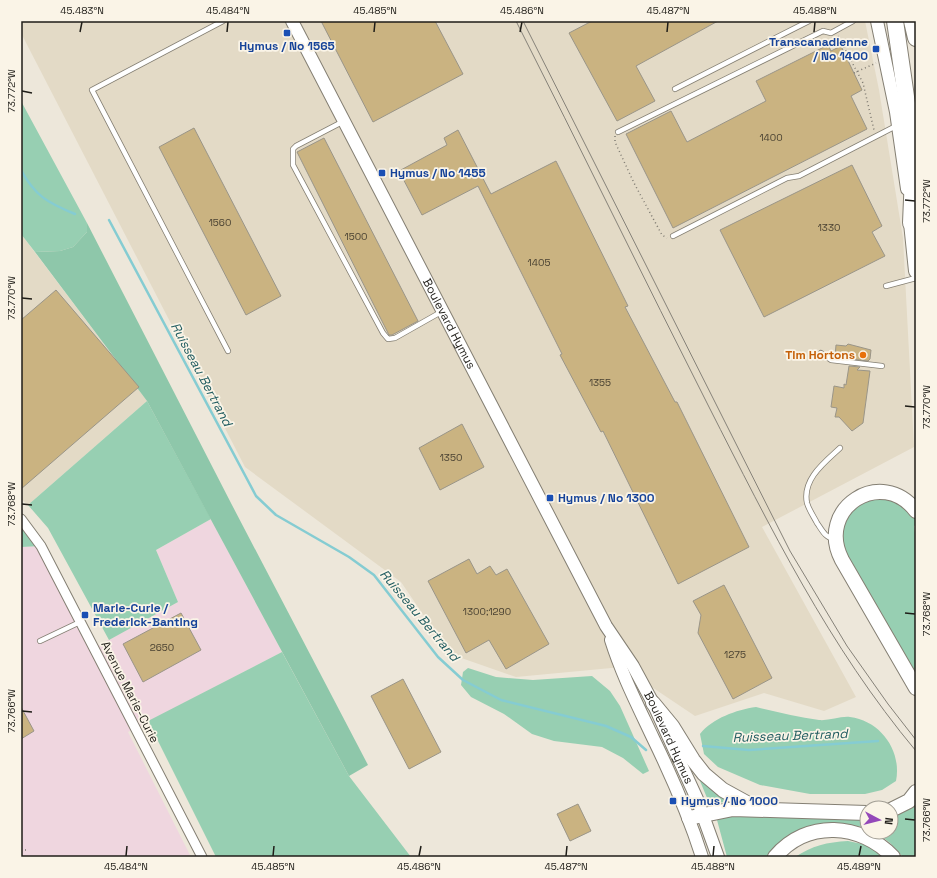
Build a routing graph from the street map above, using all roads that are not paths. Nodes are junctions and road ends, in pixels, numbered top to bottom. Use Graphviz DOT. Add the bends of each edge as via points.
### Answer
graph roads {
  1 [pos="223,21"];
  2 [pos="292,21"];
  3 [pos="809,21"];
  4 [pos="853,21"];
  5 [pos="877,21"];
  6 [pos="895,21"];
  7 [pos="912,21"];
  8 [pos="916,38"];
  9 [pos="676,89"];
  10 [pos="344,120"];
  11 [pos="898,126"];
  12 [pos="618,132"];
  13 [pos="911,222"];
  14 [pos="673,236"];
  15 [pos="916,271"];
  16 [pos="916,278"];
  17 [pos="886,286"];
  18 [pos="442,311"];
  19 [pos="228,350"];
  20 [pos="821,353"];
  21 [pos="882,366"];
  22 [pos="840,448"];
  23 [pos="916,511"];
  24 [pos="21,519"];
  25 [pos="835,539"];
  26 [pos="80,622"];
  27 [pos="606,626"];
  28 [pos="40,641"];
  29 [pos="916,688"];
  30 [pos="652,703"];
  31 [pos="916,792"];
  32 [pos="899,806"];
  33 [pos="756,808"];
  34 [pos="859,813"];
  35 [pos="703,814"];
  36 [pos="689,818"];
  37 [pos="202,857"];
  38 [pos="702,857"];
  39 [pos="718,857"];
  40 [pos="775,857"];
  41 [pos="893,857"];
  1 -- 19 [label="lane" via="92,90"];
  2 -- 10 [label="street, Boulevard Hymus"];
  3 -- 9 [label="lane"];
  4 -- 12 [label="lane" via="831,33 823,32"];
  5 -- 11 [label="street"];
  6 -- 13 [label="highway" via="914,152"];
  7 -- 8 [label="highway"];
  10 -- 18 [label="street, Boulevard Hymus"];
  10 -- 18 [label="lane" via="296,146 293,149 293,165 388,339"];
  11 -- 13 [label="street"];
  11 -- 14 [label="lane" via="799,176 787,178"];
  13 -- 15 [label="main road"];
  16 -- 17 [label="lane"];
  18 -- 27 [label="street, Boulevard Hymus"];
  20 -- 21 [label="lane" via="831,360"];
  22 -- 25 [label="lane" via="817,470 807,494 807,503 822,532"];
  23 -- 25 [label="main road" via="906,500 895,494 865,494 850,503 842,512 837,523"];
  24 -- 26 [label="street, Avenue Marie-Curie" via="41,546"];
  25 -- 29 [label="main road" via="842,560"];
  26 -- 28 [label="lane"];
  26 -- 37 [label="street, Avenue Marie-Curie"];
  27 -- 30 [label="street, Boulevard Hymus" via="633,666"];
  27 -- 36 [label="street, Boulevard Hymus" via="621,672"];
  30 -- 33 [label="main road" via="672,726 704,774 723,790"];
  30 -- 35 [label="street, Boulevard Hymus"];
  31 -- 32 [label="main road" via="909,801"];
  33 -- 34 [label="main road"];
  33 -- 35 [label="main road" via="726,809"];
  35 -- 36 [label="main road"];
  35 -- 39 [label="street, Boulevard Hymus"];
  36 -- 38 [label="street, Boulevard Hymus"];
  40 -- 41 [label="main road" via="798,838 818,831 835,829 867,836"];
}
